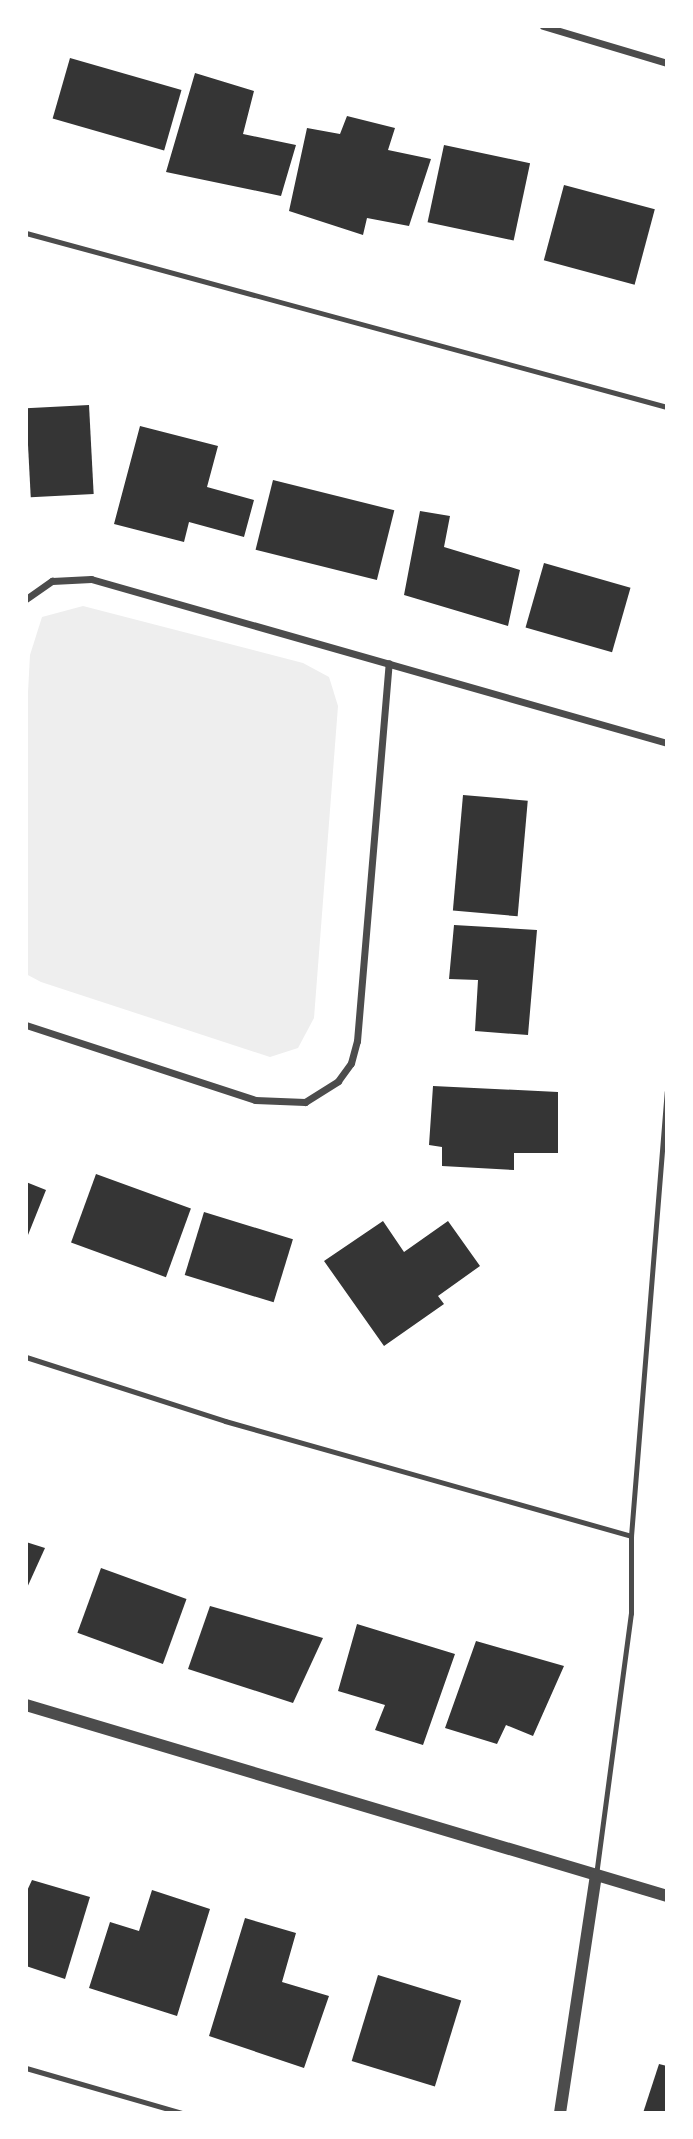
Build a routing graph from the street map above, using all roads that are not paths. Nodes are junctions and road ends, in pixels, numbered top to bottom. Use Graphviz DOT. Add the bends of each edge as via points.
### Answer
graph roads {
  1 [pos="543,26"];
  2 [pos="667,63"];
  3 [pos="26,233"];
  4 [pos="667,407"];
  5 [pos="26,599"];
  6 [pos="389,663"];
  7 [pos="667,743"];
  8 [pos="26,1025"];
  9 [pos="667,1091"];
  10 [pos="26,1357"];
  11 [pos="631,1536"];
  12 [pos="26,1705"];
  13 [pos="596,1875"];
  14 [pos="667,1896"];
  15 [pos="26,2068"];
  16 [pos="182,2113"];
  17 [pos="560,2113"];
  1 -- 2 [label="street"];
  3 -- 4 [label="lane"];
  5 -- 6 [label="street" via="52,582 91,579"];
  6 -- 7 [label="street"];
  6 -- 8 [label="street" via="357,1041 351,1063 338,1081 305,1102 255,1100"];
  9 -- 11 [label="lane"];
  10 -- 11 [label="lane" via="225,1421"];
  11 -- 13 [label="lane" via="631,1613"];
  12 -- 13 [label="street"];
  13 -- 14 [label="street"];
  13 -- 17 [label="street"];
  15 -- 16 [label="lane"];
}
